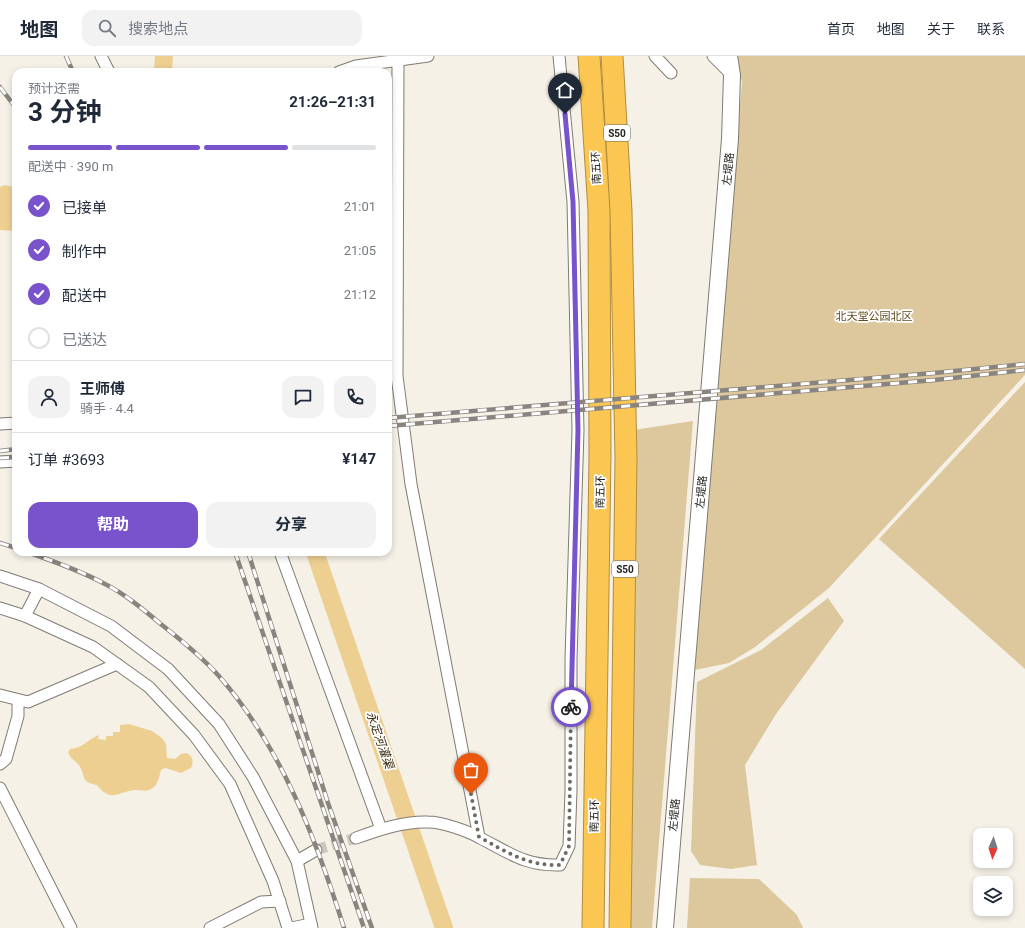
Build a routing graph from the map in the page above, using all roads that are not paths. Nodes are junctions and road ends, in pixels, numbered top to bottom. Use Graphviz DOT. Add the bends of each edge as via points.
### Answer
graph roads {
  1 [pos="101,56"];
  2 [pos="428,56"];
  3 [pos="559,56"];
  4 [pos="589,56"];
  5 [pos="612,56"];
  6 [pos="655,56"];
  7 [pos="713,56"];
  8 [pos="728,56"];
  9 [pos="398,60"];
  10 [pos="107,68"];
  11 [pos="350,68"];
  12 [pos="671,73"];
  13 [pos="732,75"];
  14 [pos="12,423"];
  15 [pos="0,424"];
  16 [pos="12,461"];
  17 [pos="0,462"];
  18 [pos="281,556"];
  19 [pos="0,576"];
  20 [pos="39,589"];
  21 [pos="0,608"];
  22 [pos="25,616"];
  23 [pos="117,664"];
  24 [pos="0,695"];
  25 [pos="18,700"];
  26 [pos="0,764"];
  27 [pos="0,788"];
  28 [pos="382,829"];
  29 [pos="479,837"];
  30 [pos="356,838"];
  31 [pos="316,850"];
  32 [pos="297,861"];
  33 [pos="280,901"];
  34 [pos="311,926"];
  35 [pos="71,928"];
  36 [pos="210,928"];
  37 [pos="288,928"];
  38 [pos="291,928"];
  39 [pos="593,928"];
  40 [pos="620,928"];
  41 [pos="665,928"];
  1 -- 10 [label="street"];
  2 -- 9 [label="street"];
  3 -- 29 [label="street" via="573,202 578,430 571,659 569,846 560,865 542,866 517,858"];
  4 -- 39 [label="highway, 南五环 / S50" via="599,211 600,456"];
  5 -- 40 [label="highway, 南五环 / S50" via="621,211 626,458"];
  6 -- 12 [label="street"];
  7 -- 13 [label="street"];
  8 -- 13 [label="main road, 左堤路"];
  9 -- 11 [label="street"];
  9 -- 29 [label="street" via="397,376 411,484"];
  13 -- 41 [label="main road, 左堤路" via="730,147"];
  14 -- 15 [label="street"];
  16 -- 17 [label="street"];
  18 -- 28 [label="street"];
  19 -- 20 [label="street"];
  20 -- 22 [label="street"];
  20 -- 32 [label="street" via="111,626 168,669 219,724 254,777"];
  21 -- 22 [label="street"];
  22 -- 23 [label="street" via="93,647"];
  23 -- 25 [label="street" via="28,702"];
  23 -- 33 [label="street" via="149,687 194,735 230,784 274,881"];
  24 -- 25 [label="street"];
  25 -- 26 [label="street" via="18,716 6,759"];
  27 -- 35 [label="street"];
  28 -- 29 [label="street" via="426,822 437,823"];
  28 -- 30 [label="street"];
  31 -- 32 [label="street"];
  32 -- 34 [label="street"];
  33 -- 36 [label="street" via="261,902"];
  33 -- 37 [label="street"];
  34 -- 38 [label="street"];
}
